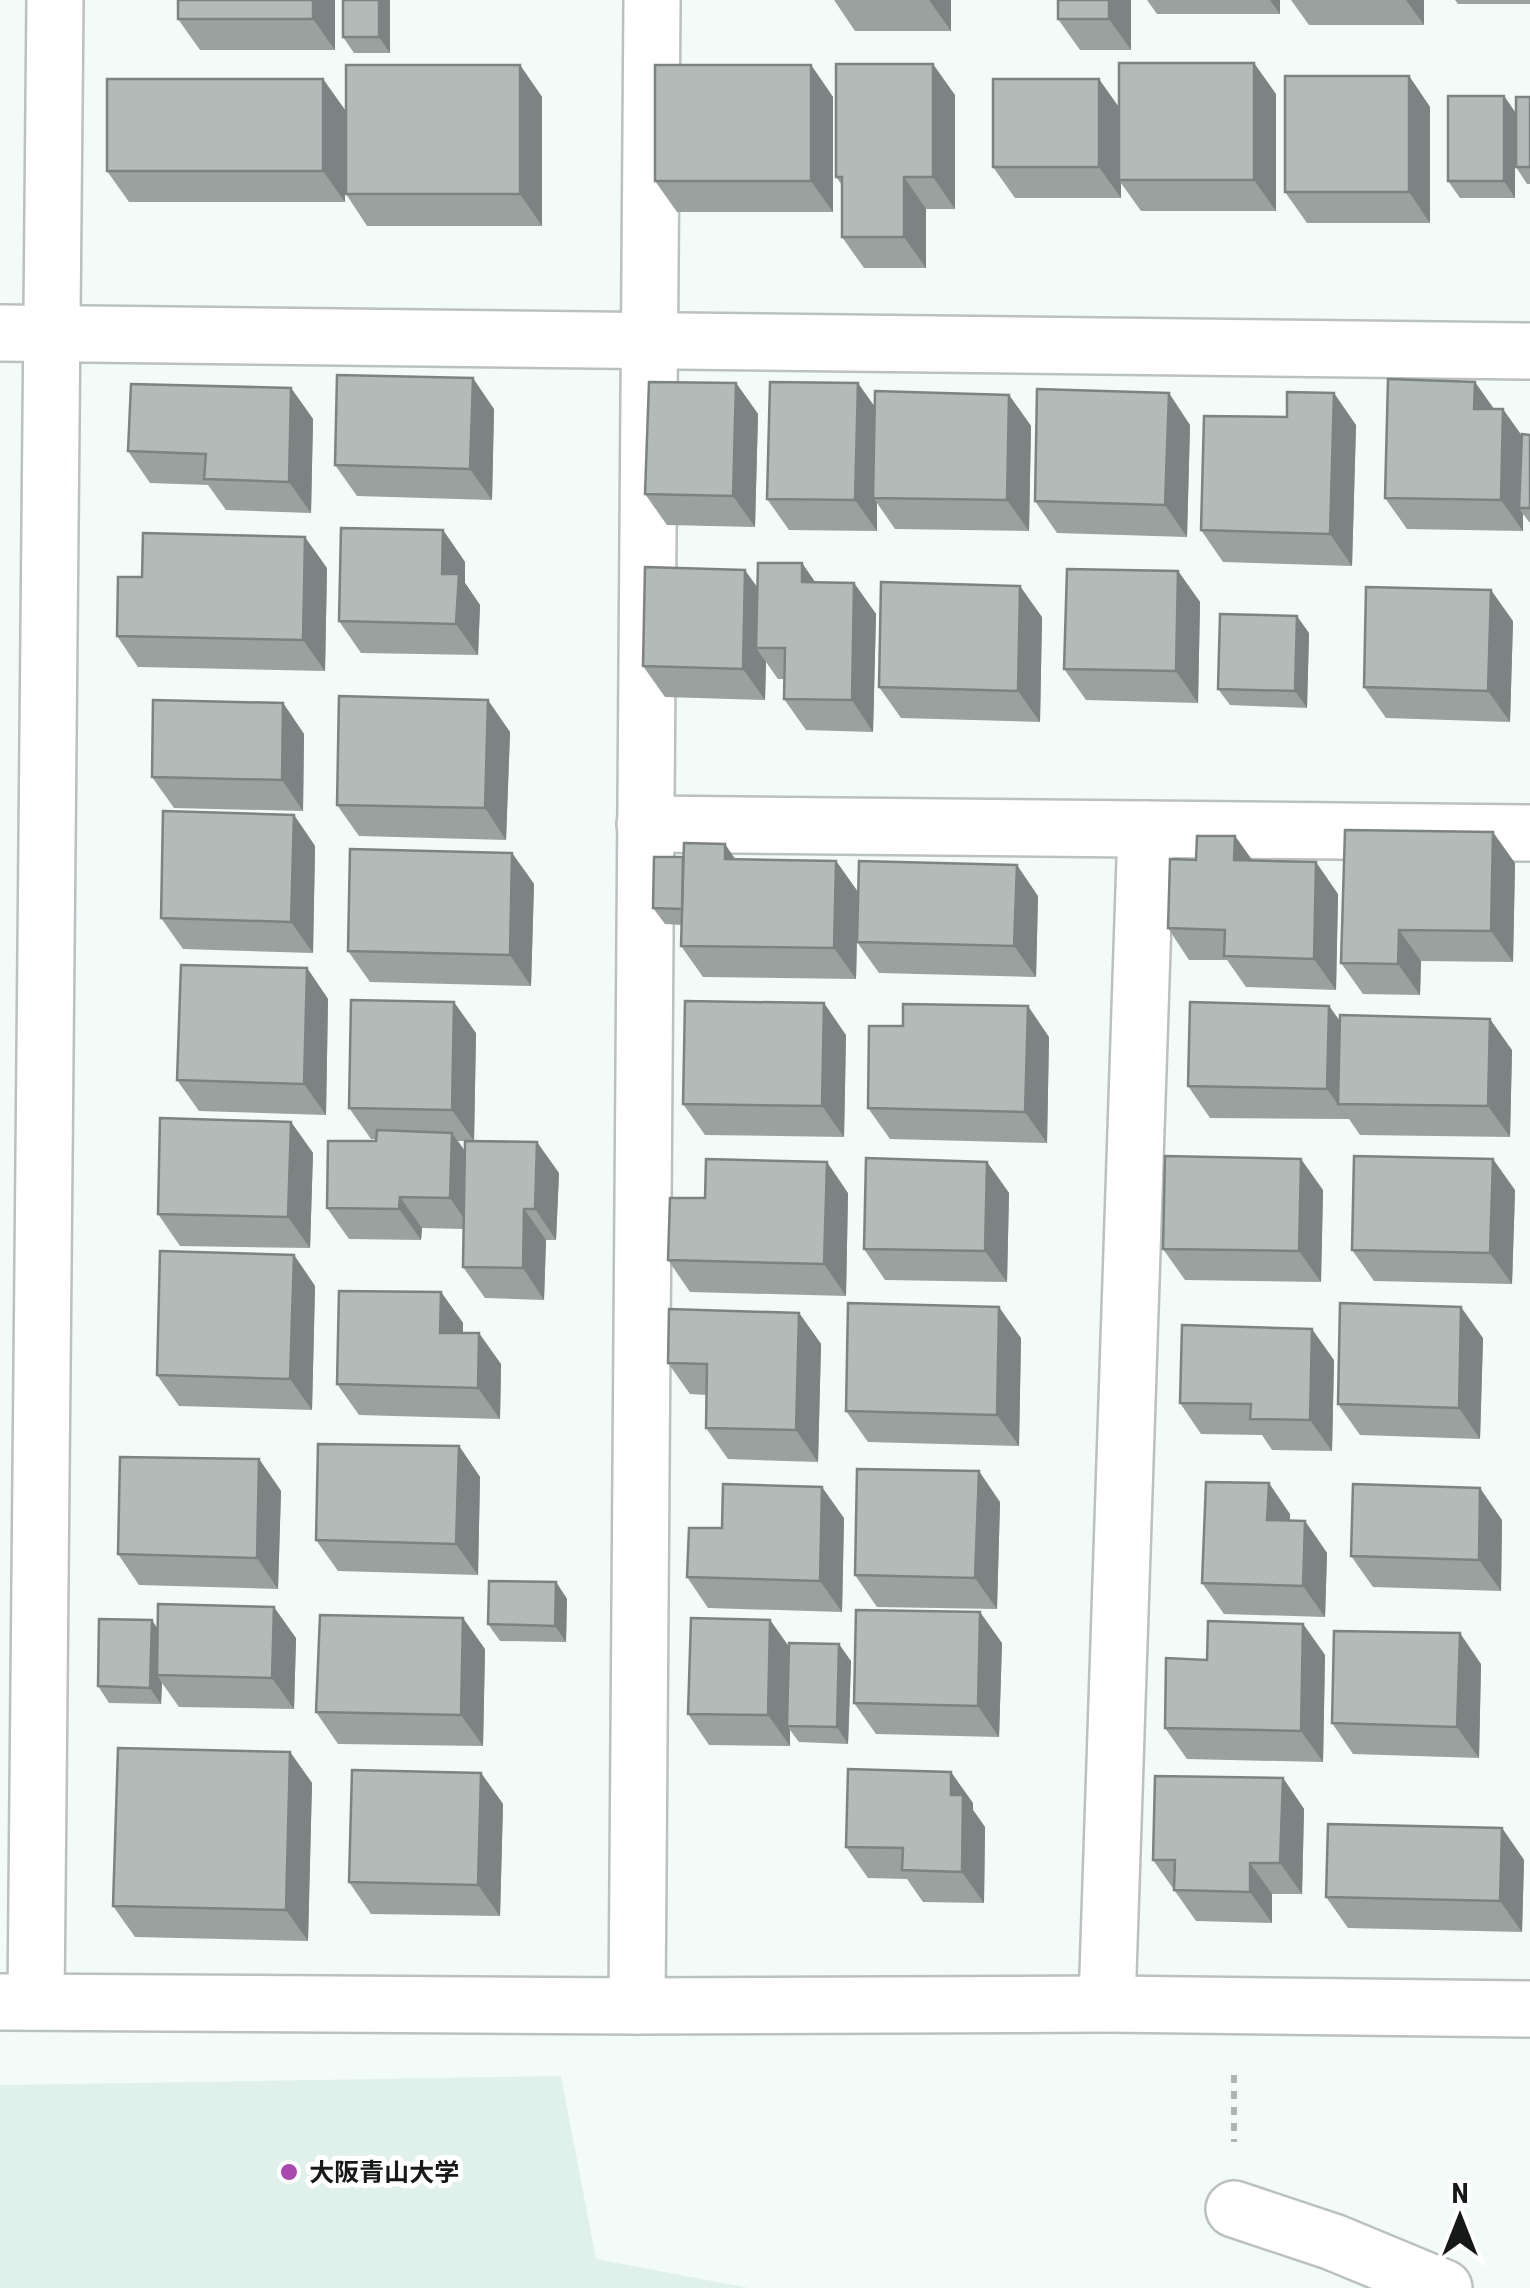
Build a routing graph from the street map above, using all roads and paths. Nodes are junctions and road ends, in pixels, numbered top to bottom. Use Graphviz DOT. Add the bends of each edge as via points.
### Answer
graph roads {
  1 [pos="54,0"];
  2 [pos="652,0"];
  3 [pos="26,334"];
  4 [pos="650,340"];
  5 [pos="1530,351"];
  6 [pos="646,824"];
  7 [pos="1146,829"];
  8 [pos="1530,833"];
  9 [pos="18,2002"];
  10 [pos="1107,2004"];
  11 [pos="637,2006"];
  12 [pos="1234,2008"];
  13 [pos="1530,2010"];
  14 [pos="1234,2209"];
  15 [pos="1444,2288"];
  1 -- 3 [label="street"];
  2 -- 4 [label="street"];
  3 -- 4 [label="street"];
  3 -- 9 [label="street"];
  4 -- 5 [label="street"];
  4 -- 6 [label="street"];
  6 -- 7 [label="street"];
  6 -- 11 [label="street"];
  7 -- 8 [label="street"];
  7 -- 10 [label="street"];
  9 -- 11 [label="street"];
  10 -- 11 [label="street"];
  10 -- 12 [label="street"];
  12 -- 13 [label="street"];
  12 -- 14 [label="path"];
  14 -- 15 [label="street"];
}
